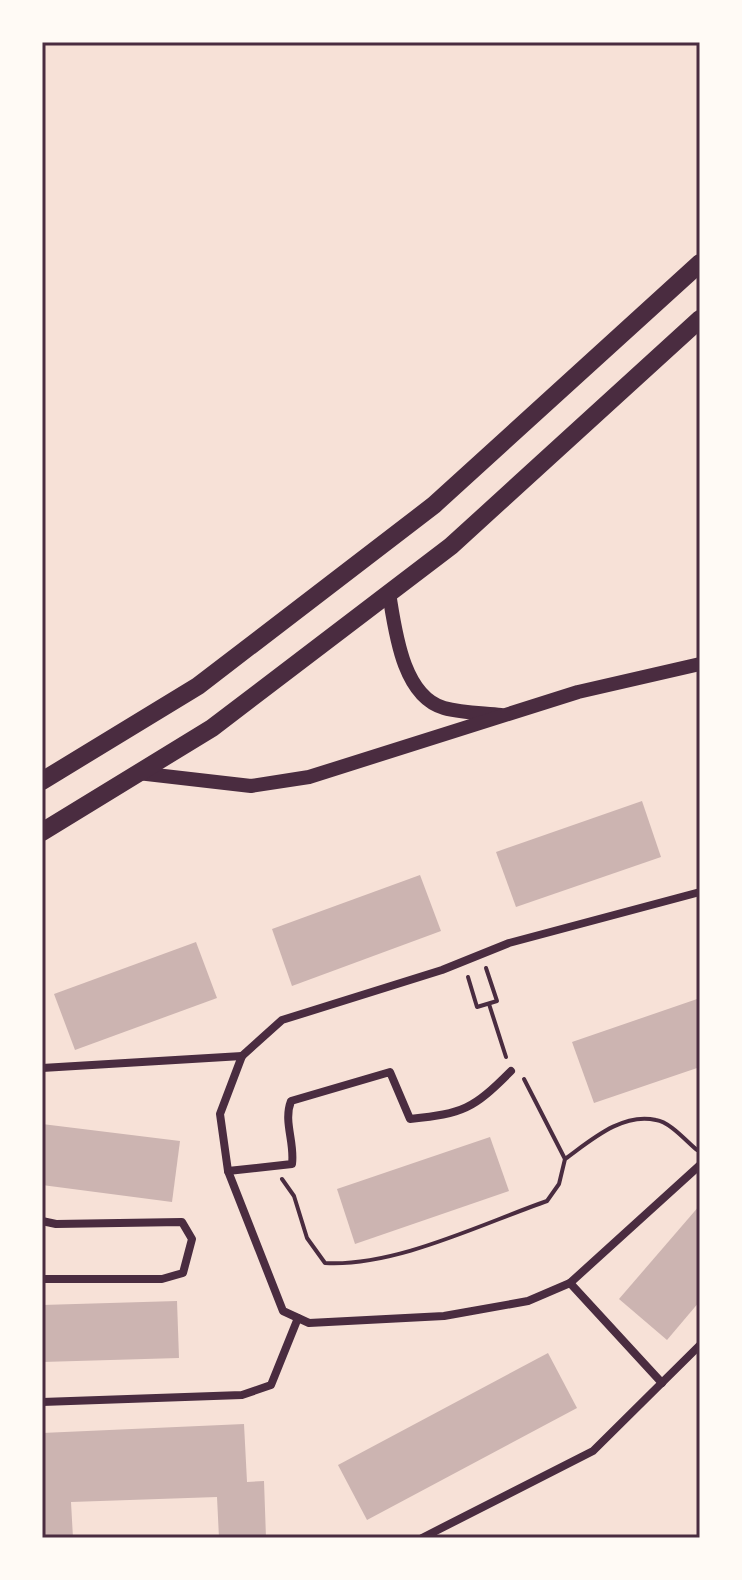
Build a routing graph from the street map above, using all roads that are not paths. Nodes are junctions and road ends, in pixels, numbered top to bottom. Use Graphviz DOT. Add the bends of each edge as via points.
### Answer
graph roads {
  1 [pos="700,263"];
  2 [pos="700,319"];
  3 [pos="389,593"];
  4 [pos="700,664"];
  5 [pos="506,716"];
  6 [pos="138,773"];
  7 [pos="42,781"];
  8 [pos="42,832"];
  9 [pos="700,892"];
  10 [pos="242,1056"];
  11 [pos="42,1068"];
  12 [pos="511,1071"];
  13 [pos="700,1165"];
  14 [pos="228,1171"];
  15 [pos="42,1221"];
  16 [pos="42,1279"];
  17 [pos="570,1283"];
  18 [pos="298,1318"];
  19 [pos="700,1345"];
  20 [pos="662,1383"];
  21 [pos="42,1402"];
  22 [pos="422,1538"];
  1 -- 7 [label="main road" via="434,505 198,686"];
  2 -- 3 [label="main road" via="451,546"];
  3 -- 5 [label="street" via="398,643 417,688 441,708"];
  3 -- 6 [label="main road" via="212,728"];
  4 -- 5 [label="street" via="578,692"];
  5 -- 6 [label="street" via="309,777 251,786"];
  6 -- 8 [label="main road"];
  9 -- 10 [label="street" via="509,943 282,1020"];
  10 -- 11 [label="street"];
  10 -- 14 [label="street" via="220,1114"];
  12 -- 14 [label="street" via="479,1103 447,1115 410,1119 390,1072 291,1101 286,1113 292,1164"];
  13 -- 17 [label="street"];
  14 -- 18 [label="street" via="283,1311"];
  15 -- 16 [label="street" via="182,1222 192,1239 183,1273 162,1279"];
  17 -- 18 [label="street" via="528,1301 444,1316 309,1323"];
  17 -- 20 [label="street"];
  18 -- 21 [label="street" via="271,1385 242,1395"];
  19 -- 20 [label="street"];
  20 -- 22 [label="street" via="593,1451"];
}
